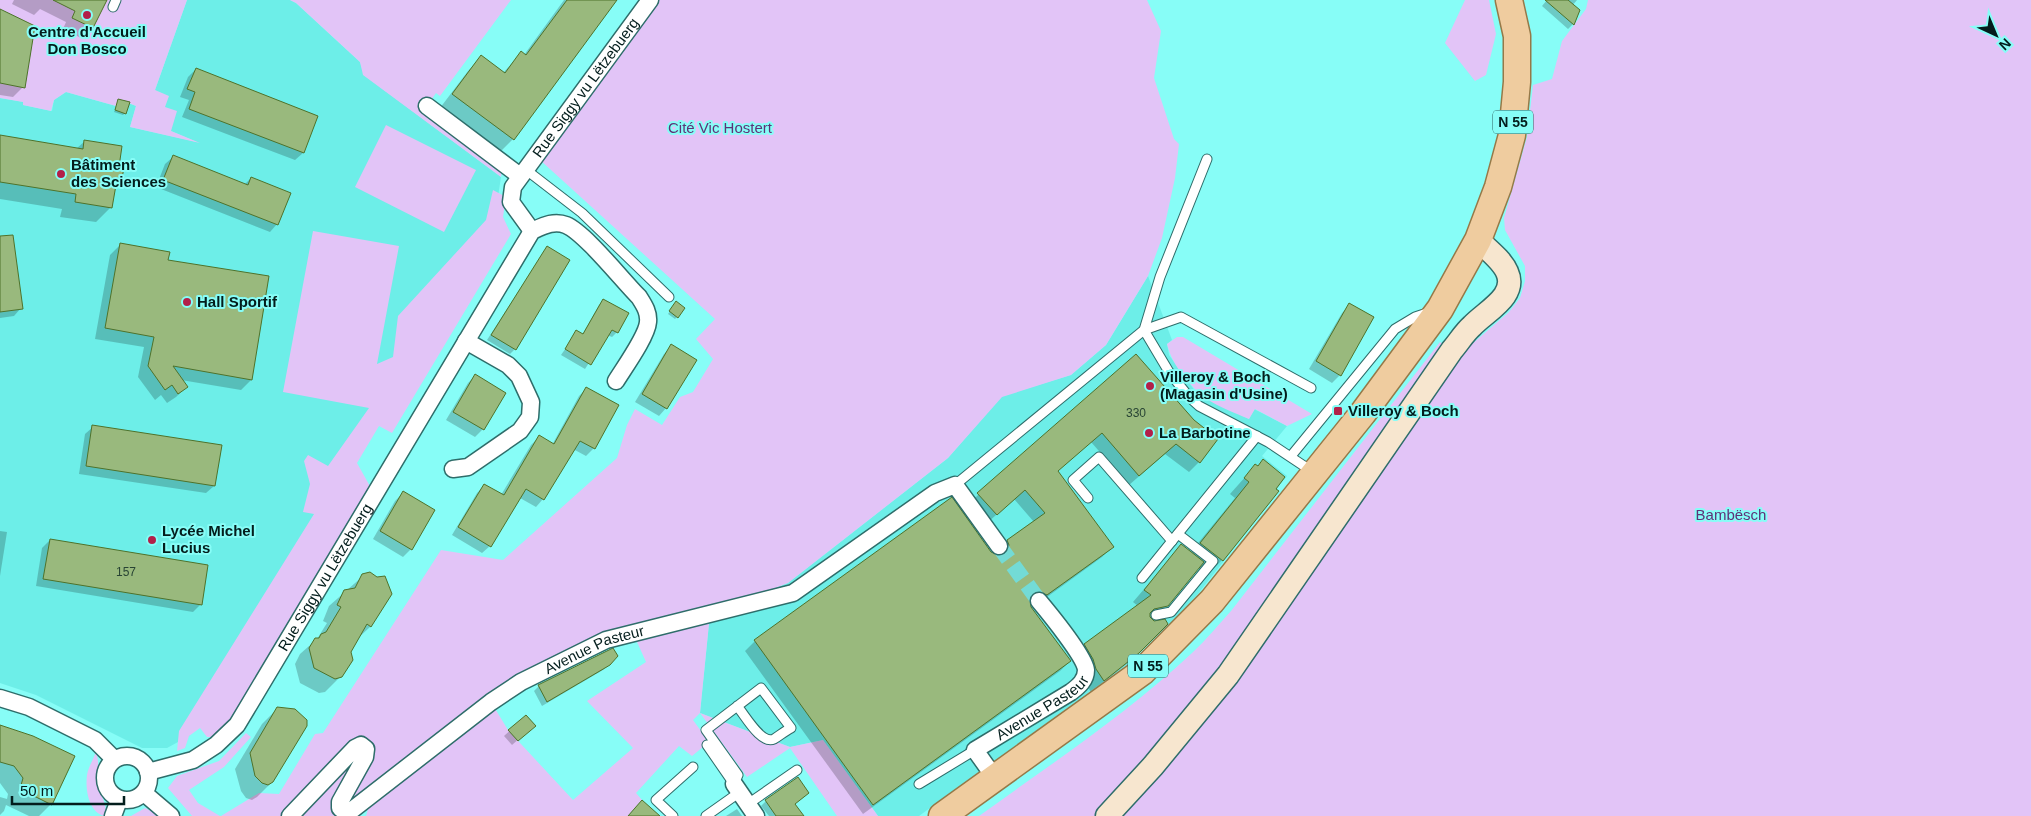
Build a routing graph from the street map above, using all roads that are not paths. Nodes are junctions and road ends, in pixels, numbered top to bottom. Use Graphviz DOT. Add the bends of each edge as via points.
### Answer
graph roads {
  1 [pos="650,0"];
  2 [pos="1509,0"];
  3 [pos="427,106"];
  4 [pos="1207,159"];
  5 [pos="523,173"];
  6 [pos="532,231"];
  7 [pos="1478,240"];
  8 [pos="669,297"];
  9 [pos="1440,310"];
  10 [pos="1144,330"];
  11 [pos="466,341"];
  12 [pos="616,381"];
  13 [pos="1311,388"];
  14 [pos="1257,436"];
  15 [pos="1291,456"];
  16 [pos="453,468"];
  17 [pos="1315,473"];
  18 [pos="955,485"];
  19 [pos="1088,498"];
  20 [pos="1178,534"];
  21 [pos="1172,541"];
  22 [pos="1000,546"];
  23 [pos="1142,578"];
  24 [pos="1040,601"];
  25 [pos="1156,615"];
  26 [pos="0,698"];
  27 [pos="738,706"];
  28 [pos="707,745"];
  29 [pos="975,750"];
  30 [pos="114,759"];
  31 [pos="694,768"];
  32 [pos="797,770"];
  33 [pos="148,772"];
  34 [pos="995,778"];
  35 [pos="919,784"];
  36 [pos="144,793"];
  37 [pos="744,799"];
  38 [pos="119,800"];
  39 [pos="113,816"];
  40 [pos="171,816"];
  41 [pos="290,816"];
  42 [pos="673,816"];
  43 [pos="706,816"];
  44 [pos="942,816"];
  45 [pos="1107,816"];
  1 -- 5 [label="street, Rue Siggy vu Lëtzebuerg"];
  2 -- 7 [label="main road, N 55" via="1517,36 1512,135 1498,187"];
  3 -- 5 [label="street"];
  4 -- 10 [label="lane" via="1160,277"];
  5 -- 6 [label="street, Rue Siggy vu Lëtzebuerg" via="513,187 511,202"];
  5 -- 8 [label="lane" via="582,213"];
  6 -- 11 [label="street, Rue Siggy vu Lëtzebuerg"];
  6 -- 12 [label="street" via="548,224 564,224 578,233 646,308 648,323"];
  7 -- 9 [label="main road, N 55"];
  7 -- 45 [label="main road" via="1507,270 1508,290 1452,350 1228,675 1154,766"];
  9 -- 15 [label="lane" via="1415,317 1395,329"];
  9 -- 17 [label="main road, N 55"];
  10 -- 13 [label="lane" via="1181,317"];
  10 -- 14 [label="lane" via="1169,372 1189,397 1207,411"];
  10 -- 18 [label="lane"];
  11 -- 16 [label="street" via="508,365 519,376 531,402 530,418 520,431 468,467"];
  11 -- 33 [label="street, Rue Siggy vu Lëtzebuerg" via="237,725 216,746 193,760"];
  14 -- 15 [label="lane"];
  14 -- 20 [label="lane"];
  15 -- 17 [label="lane"];
  17 -- 34 [label="main road, N 55" via="1212,602 1142,672"];
  18 -- 22 [label="street"];
  18 -- 41 [label="street, Avenue Pasteur" via="935,493 793,592 606,640 520,682 346,812 340,808 340,802 365,757 366,749 361,745"];
  19 -- 21 [label="lane" via="1073,480 1099,457"];
  20 -- 21 [label="lane"];
  20 -- 25 [label="lane" via="1213,562 1171,612"];
  21 -- 23 [label="lane"];
  24 -- 29 [label="street, Avenue Pasteur" via="1080,657 1086,670 1082,683"];
  26 -- 30 [label="street" via="96,740"];
  27 -- 27 [label="lane" via="761,688 790,728 772,740 766,740"];
  27 -- 37 [label="lane" via="706,730 738,775"];
  28 -- 37 [label="lane"];
  29 -- 34 [label="street"];
  29 -- 35 [label="lane"];
  30 -- 33 [label="street" via="130,756 138,759"];
  30 -- 38 [label="street" via="108,766 104,783"];
  31 -- 42 [label="lane" via="656,800"];
  32 -- 37 [label="lane"];
  33 -- 36 [label="street" via="148,786"];
  34 -- 44 [label="main road, N 55"];
  36 -- 38 [label="street" via="133,800"];
  36 -- 40 [label="street"];
  37 -- 43 [label="lane"];
  38 -- 39 [label="street"];
}
